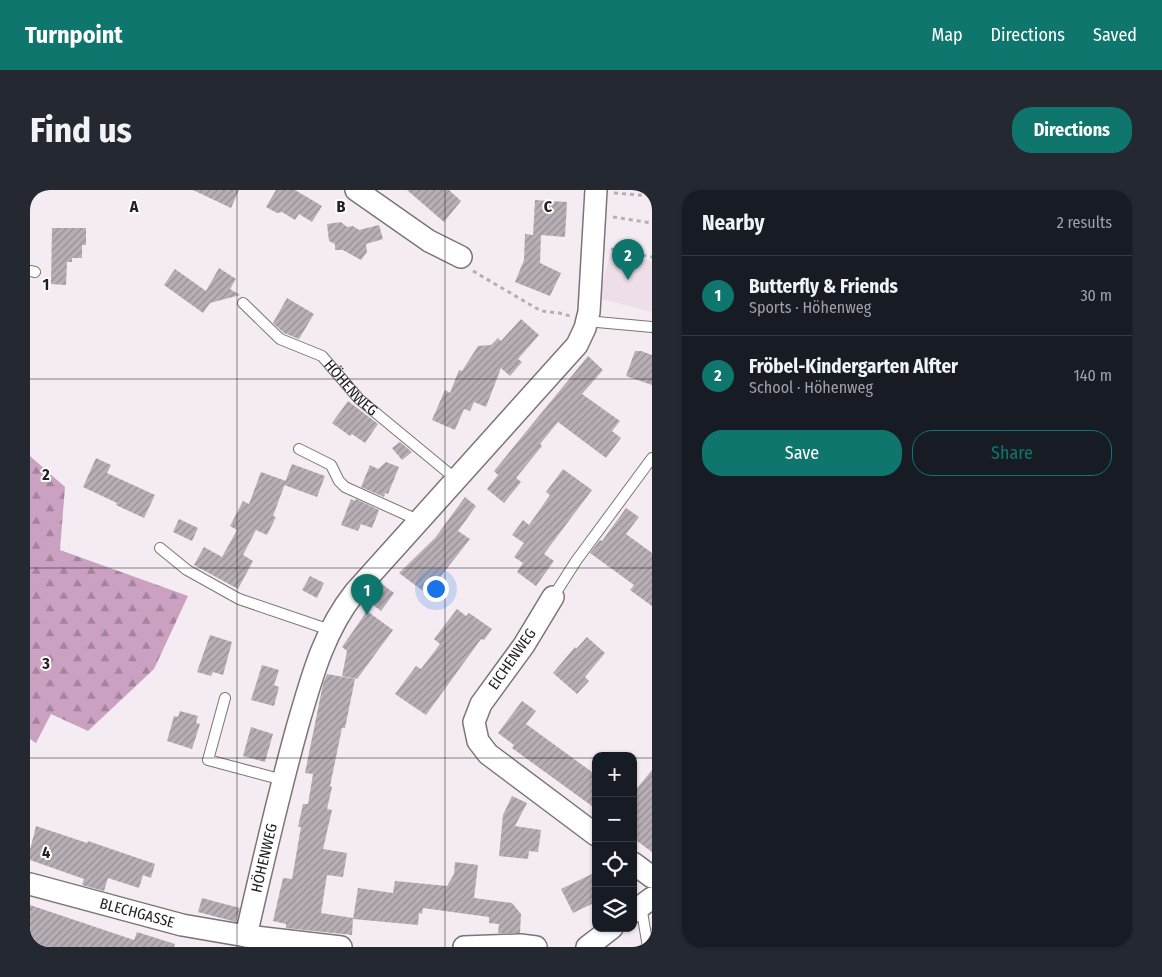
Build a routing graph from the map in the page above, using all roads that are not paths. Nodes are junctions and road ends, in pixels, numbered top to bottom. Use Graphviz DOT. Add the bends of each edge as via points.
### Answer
graph roads {
  1 [pos="356,190"];
  2 [pos="604,191"];
  3 [pos="461,257"];
  4 [pos="243,303"];
  5 [pos="580,319"];
  6 [pos="652,327"];
  7 [pos="299,449"];
  8 [pos="652,458"];
  9 [pos="457,480"];
  10 [pos="420,521"];
  11 [pos="160,548"];
  12 [pos="553,597"];
  13 [pos="330,630"];
  14 [pos="225,698"];
  15 [pos="283,780"];
  16 [pos="592,832"];
  17 [pos="637,866"];
  18 [pos="652,877"];
  19 [pos="30,884"];
  20 [pos="642,905"];
  21 [pos="607,932"];
  22 [pos="246,936"];
  23 [pos="341,947"];
  24 [pos="464,947"];
  25 [pos="536,947"];
  26 [pos="587,947"];
  27 [pos="648,947"];
  1 -- 3 [label="street" via="429,241"];
  2 -- 5 [label="street, HÖHENWEG" via="592,246 589,312"];
  4 -- 9 [label="lane, HÖHENWEG" via="280,339 322,356 359,399"];
  5 -- 6 [label="lane"];
  5 -- 9 [label="street, HÖHENWEG" via="577,345"];
  7 -- 10 [label="lane" via="331,465 345,487"];
  8 -- 12 [label="lane, EICHENWEG"];
  9 -- 10 [label="street, HÖHENWEG"];
  10 -- 13 [label="street, HÖHENWEG" via="355,592"];
  11 -- 13 [label="lane" via="187,570 239,599"];
  12 -- 16 [label="street, EICHENWEG" via="524,645 480,704 474,722 478,741 488,754"];
  13 -- 15 [label="street, HÖHENWEG" via="316,662"];
  14 -- 15 [label="lane" via="208,760"];
  15 -- 22 [label="street, HÖHENWEG"];
  17 -- 18 [label="street"];
  19 -- 22 [label="street, BLECHGASSE" via="182,925"];
  20 -- 27 [label="lane"];
  21 -- 26 [label="street"];
  22 -- 23 [label="street, BLECHGASSE"];
  24 -- 25 [label="street"];
}
